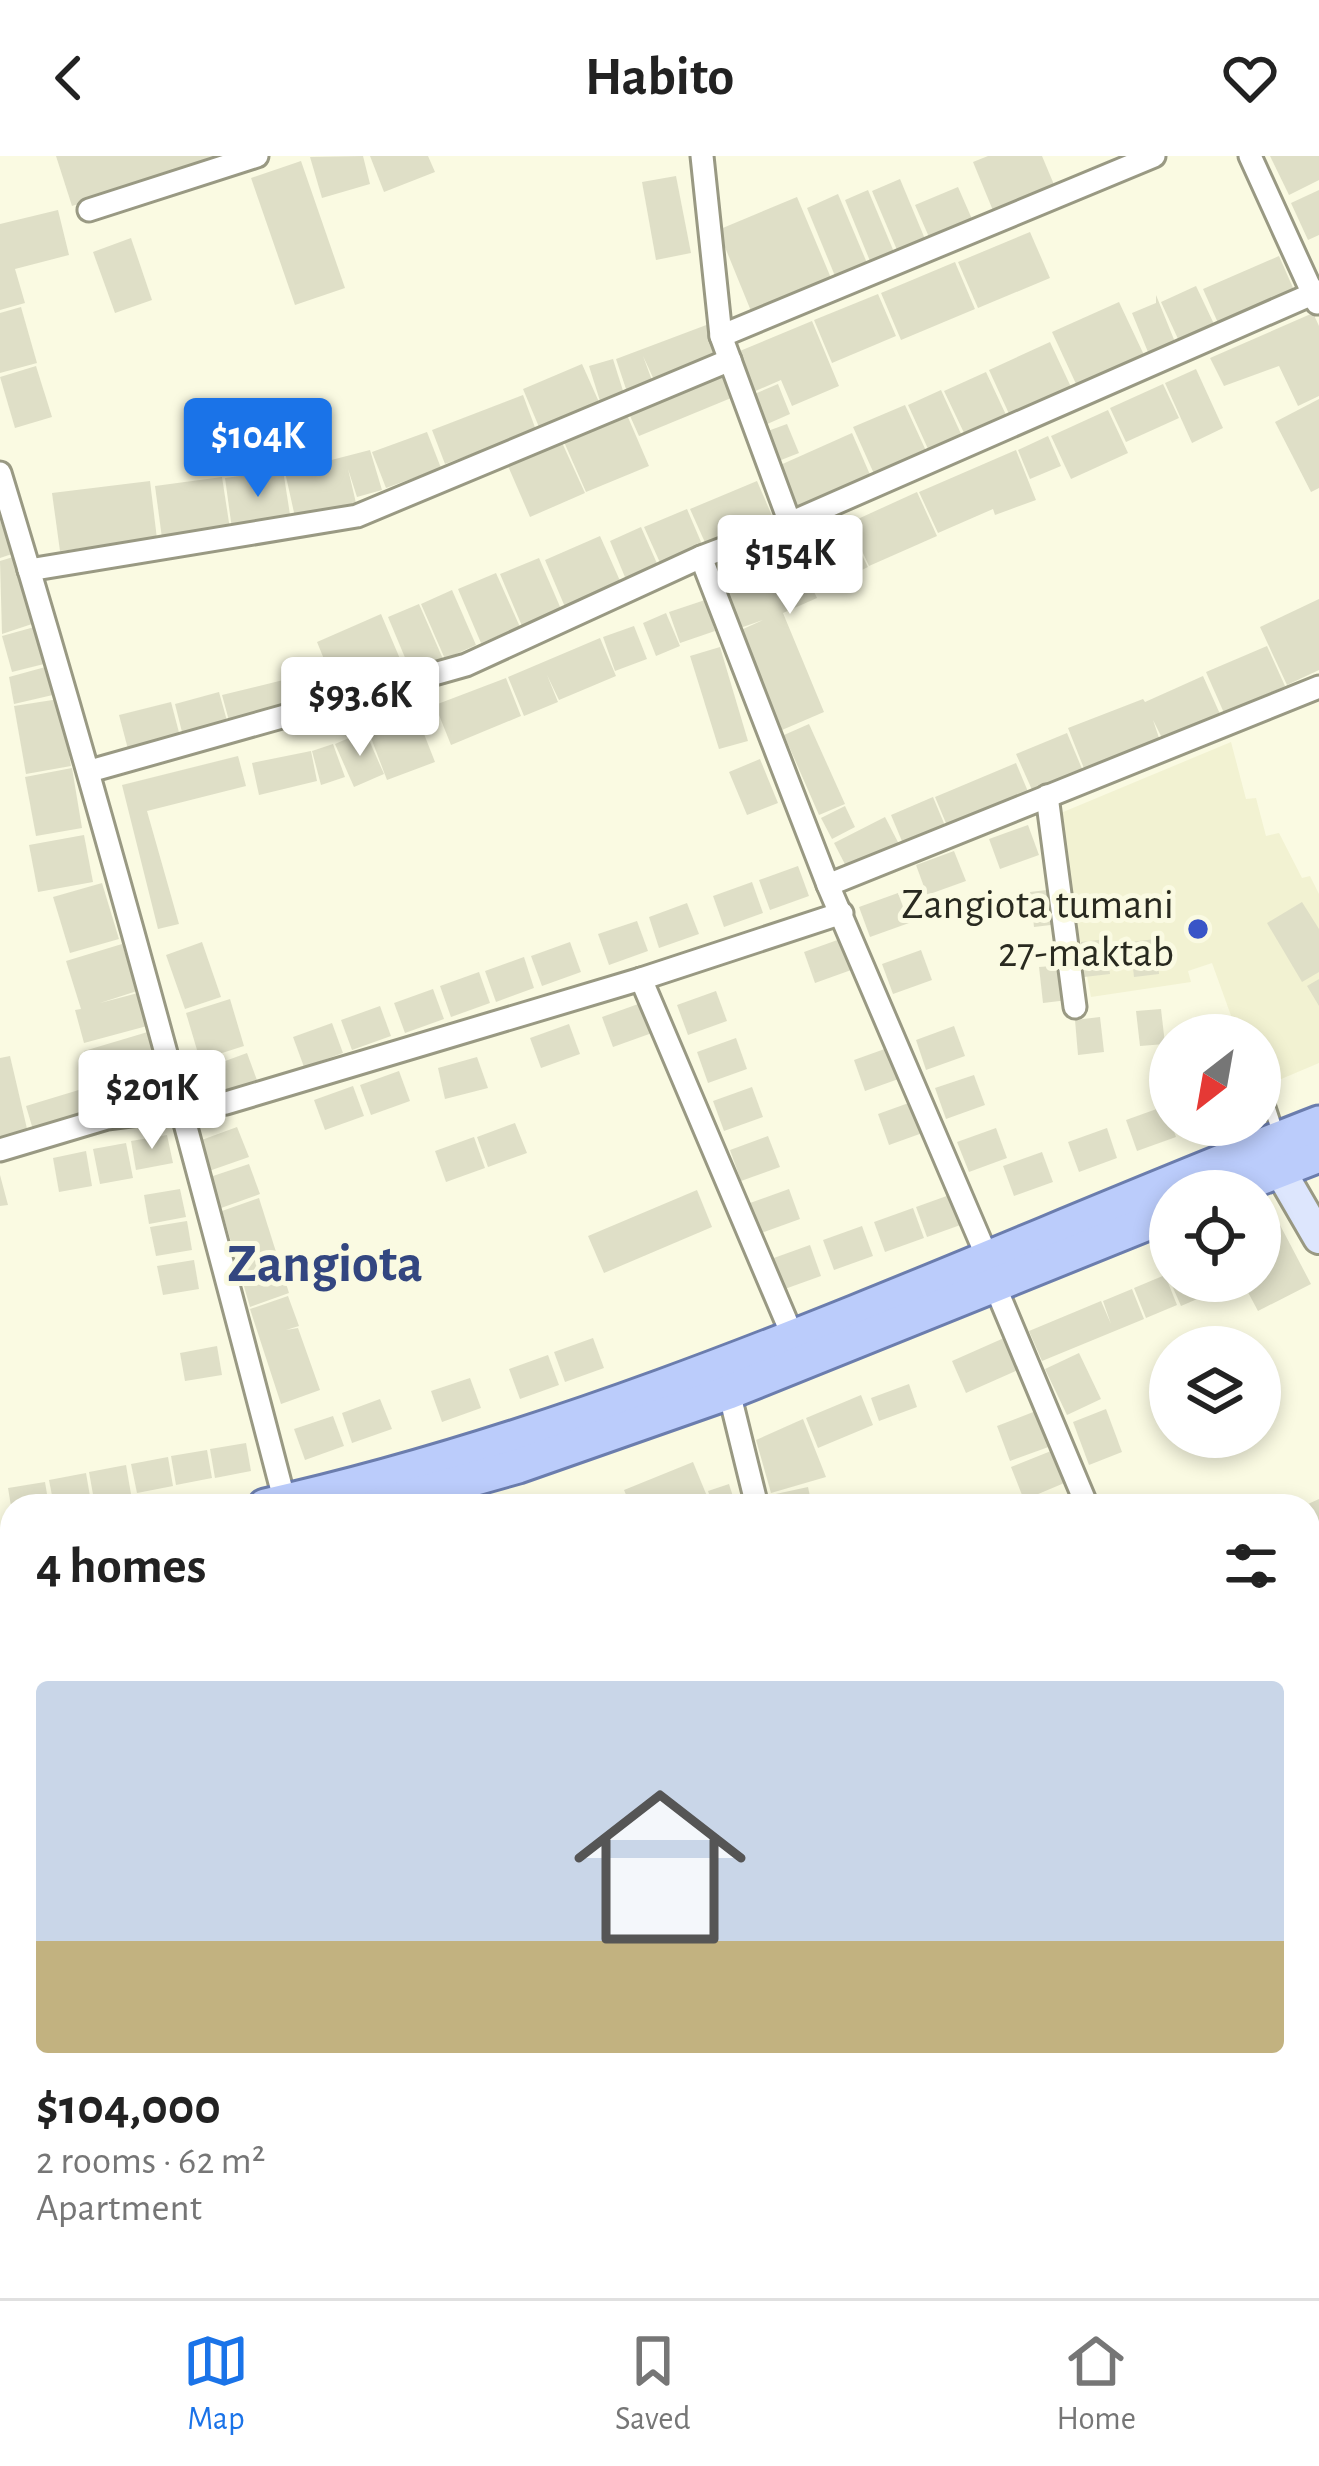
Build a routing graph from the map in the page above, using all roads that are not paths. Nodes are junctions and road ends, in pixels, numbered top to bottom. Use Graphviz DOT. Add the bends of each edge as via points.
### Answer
graph roads {
  1 [pos="257,156"];
  2 [pos="701,156"];
  3 [pos="1154,156"];
  4 [pos="1250,156"];
  5 [pos="226,161"];
  6 [pos="89,210"];
  7 [pos="1317,298"];
  8 [pos="722,336"];
  9 [pos="730,360"];
  10 [pos="0,472"];
  11 [pos="790,523"];
  12 [pos="701,557"];
  13 [pos="29,570"];
  14 [pos="1319,687"];
  15 [pos="90,771"];
  16 [pos="1047,796"];
  17 [pos="828,885"];
  18 [pos="842,913"];
  19 [pos="641,979"];
  20 [pos="1075,1006"];
  21 [pos="184,1110"];
  22 [pos="1319,1124"];
  23 [pos="1273,1146"];
  24 [pos="0,1150"];
  25 [pos="1274,1152"];
  26 [pos="1319,1155"];
  27 [pos="1252,1170"];
  28 [pos="1149,1221"];
  29 [pos="1319,1238"];
  30 [pos="991,1273"];
  31 [pos="793,1337"];
  32 [pos="729,1392"];
  33 [pos="277,1494"];
  34 [pos="318,1494"];
  35 [pos="418,1494"];
  36 [pos="754,1494"];
  37 [pos="1082,1494"];
  1 -- 5 [label="street"];
  2 -- 8 [label="street"];
  3 -- 8 [label="street"];
  4 -- 7 [label="street"];
  5 -- 6 [label="street"];
  7 -- 11 [label="street"];
  8 -- 9 [label="street"];
  9 -- 11 [label="street"];
  9 -- 13 [label="street" via="357,516"];
  10 -- 13 [label="street"];
  11 -- 12 [label="street"];
  12 -- 15 [label="street" via="466,665"];
  12 -- 17 [label="street"];
  13 -- 15 [label="street"];
  14 -- 16 [label="street"];
  15 -- 21 [label="street"];
  16 -- 17 [label="street"];
  16 -- 20 [label="street"];
  17 -- 18 [label="street"];
  18 -- 19 [label="street"];
  18 -- 30 [label="street"];
  19 -- 21 [label="street"];
  19 -- 31 [label="street"];
  21 -- 24 [label="street" via="107,1118"];
  21 -- 33 [label="street"];
  22 -- 25 [label="main road"];
  23 -- 25 [label="lane"];
  25 -- 26 [label="main road"];
  25 -- 27 [label="main road"];
  25 -- 29 [label="main road"];
  25 -- 30 [label="main road"];
  28 -- 30 [label="main road"];
  30 -- 31 [label="main road"];
  30 -- 32 [label="main road"];
  30 -- 37 [label="street"];
  31 -- 34 [label="main road" via="519,1439"];
  32 -- 35 [label="main road"];
  32 -- 36 [label="street"];
}
